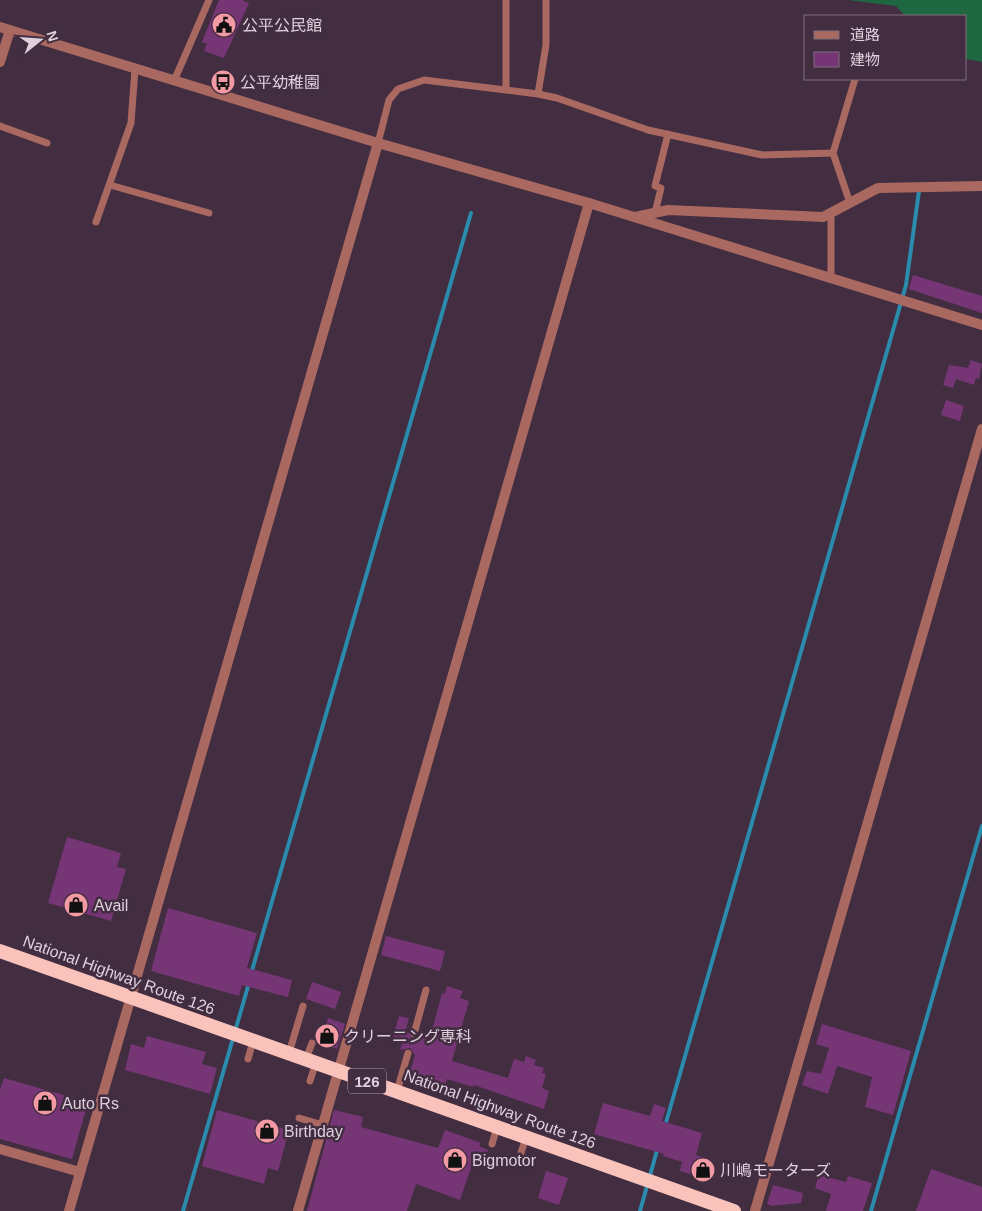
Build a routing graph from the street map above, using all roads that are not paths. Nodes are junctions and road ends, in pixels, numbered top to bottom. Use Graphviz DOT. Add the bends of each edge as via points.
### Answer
graph roads {
  1 [pos="208,0"];
  2 [pos="506,0"];
  3 [pos="546,0"];
  4 [pos="5,28"];
  5 [pos="0,62"];
  6 [pos="135,69"];
  7 [pos="855,80"];
  8 [pos="174,81"];
  9 [pos="506,88"];
  10 [pos="538,94"];
  11 [pos="0,126"];
  12 [pos="668,134"];
  13 [pos="47,143"];
  14 [pos="378,143"];
  15 [pos="833,153"];
  16 [pos="110,185"];
  17 [pos="982,186"];
  18 [pos="589,203"];
  19 [pos="850,203"];
  20 [pos="209,213"];
  21 [pos="655,213"];
  22 [pos="831,214"];
  23 [pos="635,217"];
  24 [pos="96,222"];
  25 [pos="831,278"];
  26 [pos="982,325"];
  27 [pos="982,429"];
  28 [pos="0,951"];
  29 [pos="426,990"];
  30 [pos="131,999"];
  31 [pos="303,1006"];
  32 [pos="414,1034"];
  33 [pos="253,1041"];
  34 [pos="312,1044"];
  35 [pos="289,1053"];
  36 [pos="408,1053"];
  37 [pos="248,1060"];
  38 [pos="311,1061"];
  39 [pos="339,1070"];
  40 [pos="310,1081"];
  41 [pos="397,1091"];
  42 [pos="300,1118"];
  43 [pos="323,1125"];
  44 [pos="497,1127"];
  45 [pos="526,1138"];
  46 [pos="492,1144"];
  47 [pos="0,1149"];
  48 [pos="521,1153"];
  49 [pos="80,1172"];
  50 [pos="69,1211"];
  51 [pos="298,1211"];
  52 [pos="734,1211"];
  53 [pos="755,1211"];
  1 -- 8 [label="lane"];
  2 -- 9 [label="lane"];
  3 -- 10 [label="lane" via="546,45"];
  4 -- 5 [label="street"];
  4 -- 6 [label="street"];
  6 -- 8 [label="street"];
  6 -- 16 [label="lane" via="131,123"];
  7 -- 15 [label="lane"];
  8 -- 14 [label="street"];
  9 -- 10 [label="lane"];
  9 -- 14 [label="lane" via="424,80 398,89 389,100"];
  10 -- 12 [label="lane"];
  11 -- 13 [label="lane"];
  12 -- 15 [label="lane" via="762,155"];
  12 -- 21 [label="lane" via="655,186 661,188"];
  14 -- 18 [label="street"];
  14 -- 30 [label="street"];
  15 -- 19 [label="lane"];
  16 -- 20 [label="lane"];
  16 -- 24 [label="lane"];
  17 -- 19 [label="street" via="878,188"];
  18 -- 23 [label="street"];
  18 -- 39 [label="street"];
  19 -- 22 [label="street"];
  21 -- 22 [label="street" via="668,210 822,217"];
  21 -- 23 [label="street"];
  22 -- 25 [label="lane"];
  23 -- 25 [label="street"];
  25 -- 26 [label="street"];
  27 -- 53 [label="street"];
  28 -- 30 [label="highway, National Highway Route 126 / 126"];
  29 -- 32 [label="lane"];
  30 -- 33 [label="highway, National Highway Route 126 / 126"];
  30 -- 49 [label="street"];
  31 -- 35 [label="lane"];
  33 -- 35 [label="highway, National Highway Route 126 / 126"];
  33 -- 37 [label="lane"];
  34 -- 38 [label="lane"];
  35 -- 38 [label="highway, National Highway Route 126 / 126"];
  36 -- 41 [label="lane"];
  38 -- 39 [label="highway, National Highway Route 126 / 126"];
  38 -- 40 [label="lane"];
  39 -- 41 [label="highway, National Highway Route 126 / 126"];
  39 -- 43 [label="street"];
  41 -- 44 [label="highway, National Highway Route 126 / 126"];
  42 -- 43 [label="lane"];
  43 -- 51 [label="street"];
  44 -- 45 [label="highway, National Highway Route 126 / 126"];
  44 -- 46 [label="lane"];
  45 -- 48 [label="lane"];
  45 -- 52 [label="highway, National Highway Route 126 / 126"];
  47 -- 49 [label="street"];
  49 -- 50 [label="street"];
}
